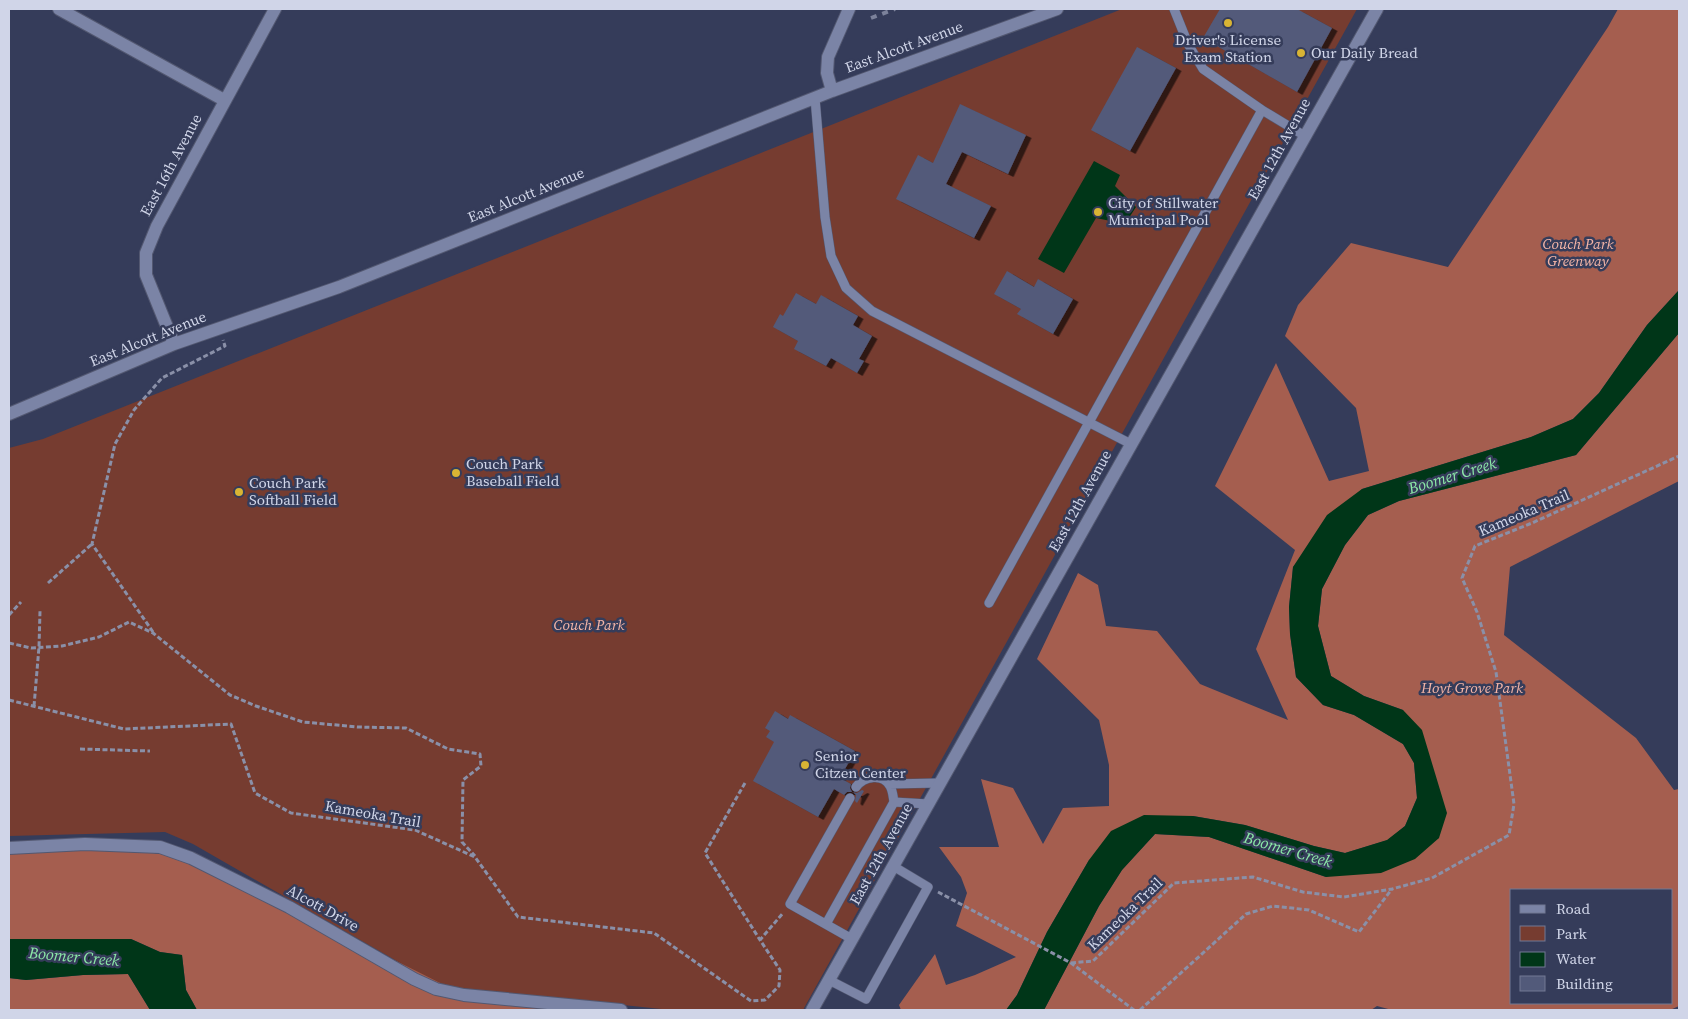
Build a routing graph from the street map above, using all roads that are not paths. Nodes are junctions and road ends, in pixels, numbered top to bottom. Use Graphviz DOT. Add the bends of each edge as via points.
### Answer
graph roads {
  1 [pos="59,9"];
  2 [pos="275,9"];
  3 [pos="1058,9"];
  4 [pos="1174,9"];
  5 [pos="1377,9"];
  6 [pos="846,10"];
  7 [pos="832,91"];
  8 [pos="815,98"];
  9 [pos="224,100"];
  10 [pos="1262,110"];
  11 [pos="1305,136"];
  12 [pos="174,344"];
  13 [pos="9,414"];
  14 [pos="1088,424"];
  15 [pos="1131,444"];
  16 [pos="989,603"];
  17 [pos="890,784"];
  18 [pos="939,784"];
  19 [pos="856,787"];
  20 [pos="850,798"];
  21 [pos="894,802"];
  22 [pos="928,804"];
  23 [pos="9,848"];
  24 [pos="893,866"];
  25 [pos="826,924"];
  26 [pos="852,938"];
  27 [pos="829,980"];
  28 [pos="621,1010"];
  29 [pos="812,1010"];
  1 -- 9 [label="street"];
  2 -- 9 [label="street, East 16th Avenue"];
  3 -- 7 [label="street, East Alcott Avenue"];
  4 -- 10 [label="lane" via="1188,44 1203,69"];
  5 -- 11 [label="street, East 12th Avenue"];
  6 -- 7 [label="street" via="828,57 827,73"];
  7 -- 8 [label="street, East Alcott Avenue"];
  8 -- 12 [label="street, East Alcott Avenue" via="339,287"];
  8 -- 14 [label="lane" via="825,217 832,256 846,288 872,311"];
  9 -- 12 [label="street, East 16th Avenue" via="146,253 146,275"];
  10 -- 11 [label="lane"];
  10 -- 14 [label="lane"];
  11 -- 15 [label="street, East 12th Avenue"];
  12 -- 13 [label="street, East Alcott Avenue"];
  14 -- 15 [label="lane"];
  14 -- 16 [label="lane"];
  15 -- 18 [label="street, East 12th Avenue"];
  17 -- 18 [label="lane"];
  17 -- 19 [label="lane" via="882,778 870,777"];
  17 -- 21 [label="lane"];
  18 -- 22 [label="street, East 12th Avenue"];
  20 -- 25 [label="lane" via="790,904"];
  21 -- 22 [label="lane"];
  21 -- 25 [label="lane"];
  22 -- 24 [label="street, East 12th Avenue"];
  23 -- 28 [label="street, Alcott Drive" via="85,844 160,847 191,858 289,907 436,989 464,995"];
  24 -- 26 [label="street, East 12th Avenue"];
  24 -- 27 [label="lane" via="928,886 866,999"];
  25 -- 26 [label="lane"];
  26 -- 27 [label="street, East 12th Avenue"];
  27 -- 29 [label="street, East 12th Avenue"];
}
